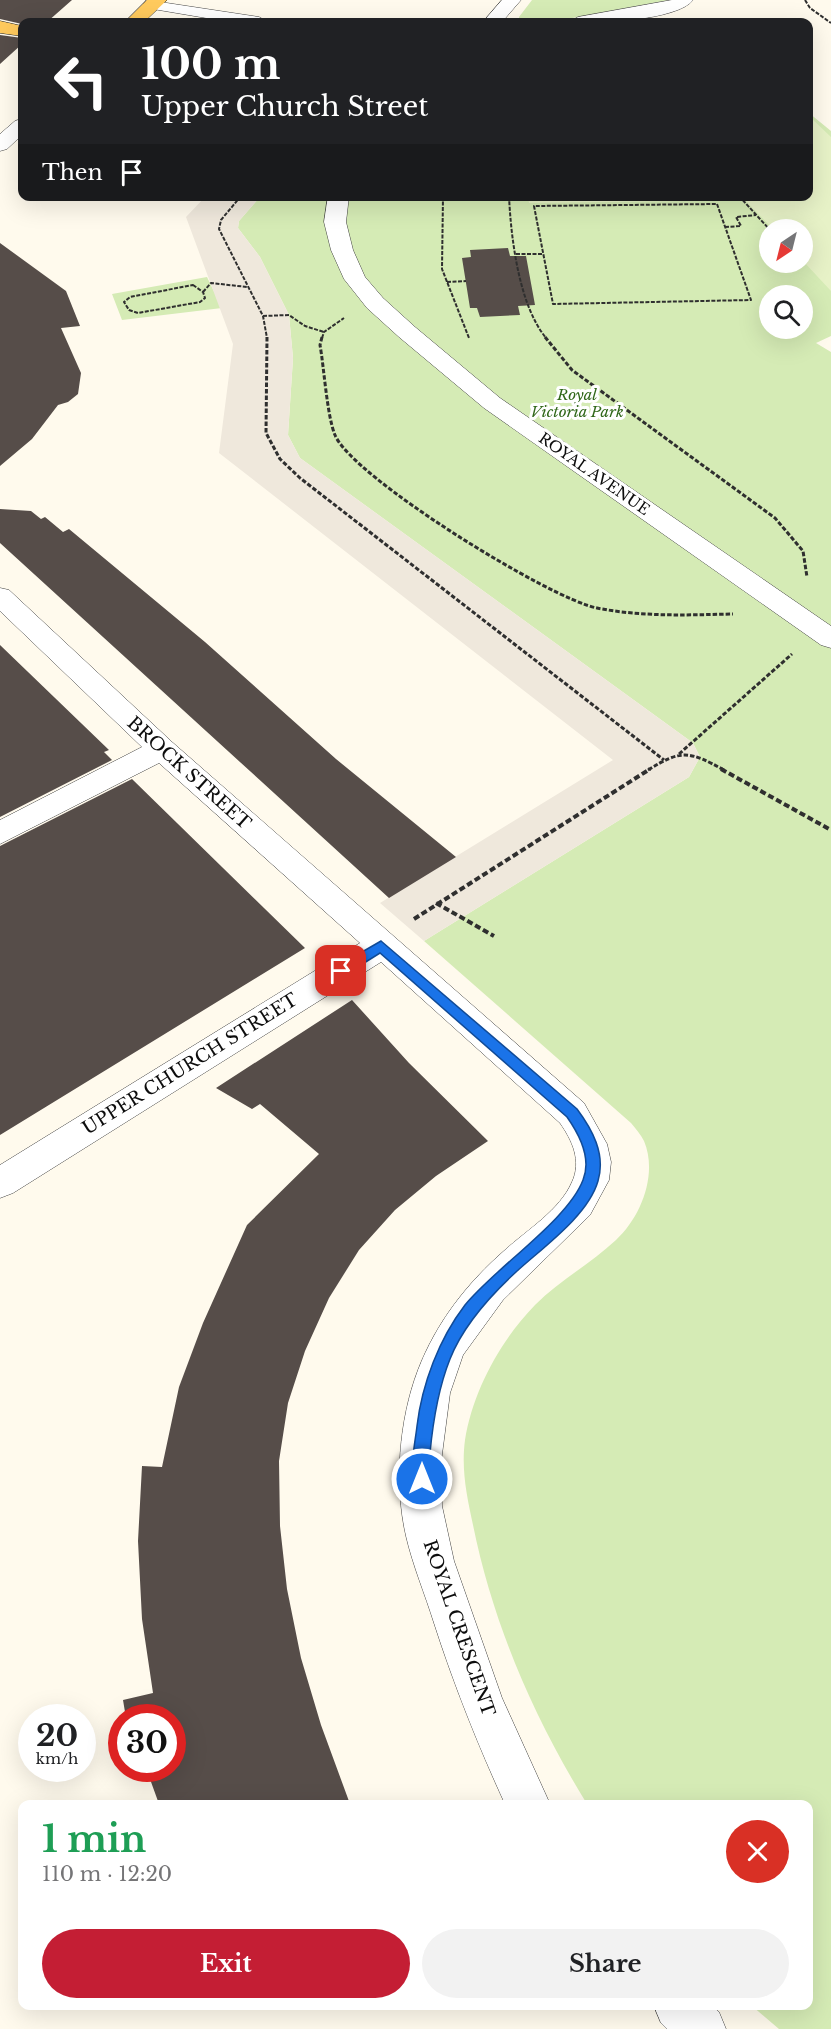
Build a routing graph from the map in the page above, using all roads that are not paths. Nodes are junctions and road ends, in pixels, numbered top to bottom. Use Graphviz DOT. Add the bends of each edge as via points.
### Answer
graph roads {
  1 [pos="512,0"];
  2 [pos="684,0"];
  3 [pos="156,2"];
  4 [pos="138,18"];
  5 [pos="238,18"];
  6 [pos="496,18"];
  7 [pos="602,18"];
  8 [pos="0,27"];
  9 [pos="18,30"];
  10 [pos="18,129"];
  11 [pos="0,145"];
  12 [pos="338,201"];
  13 [pos="0,596"];
  14 [pos="824,635"];
  15 [pos="162,749"];
  16 [pos="0,833"];
  17 [pos="381,946"];
  18 [pos="0,1183"];
  19 [pos="526,1800"];
  20 [pos="682,2010"];
  21 [pos="702,2029"];
  1 -- 6 [label="street"];
  2 -- 7 [label="street" via="675,6"];
  3 -- 4 [label="main road"];
  3 -- 5 [label="street"];
  8 -- 9 [label="main road"];
  10 -- 11 [label="street"];
  12 -- 14 [label="street, ROYAL AVENUE" via="335,222 342,250 355,279 375,303 492,403"];
  13 -- 15 [label="street, BROCK STREET"];
  15 -- 16 [label="street"];
  15 -- 17 [label="street, BROCK STREET"];
  17 -- 18 [label="street, UPPER CHURCH STREET"];
  17 -- 19 [label="street, ROYAL CRESCENT" via="572,1113 586,1132 592,1157 591,1180 578,1202 470,1311 443,1356 428,1406 421,1457 424,1524 444,1593 486,1712"];
  20 -- 21 [label="street"];
}
